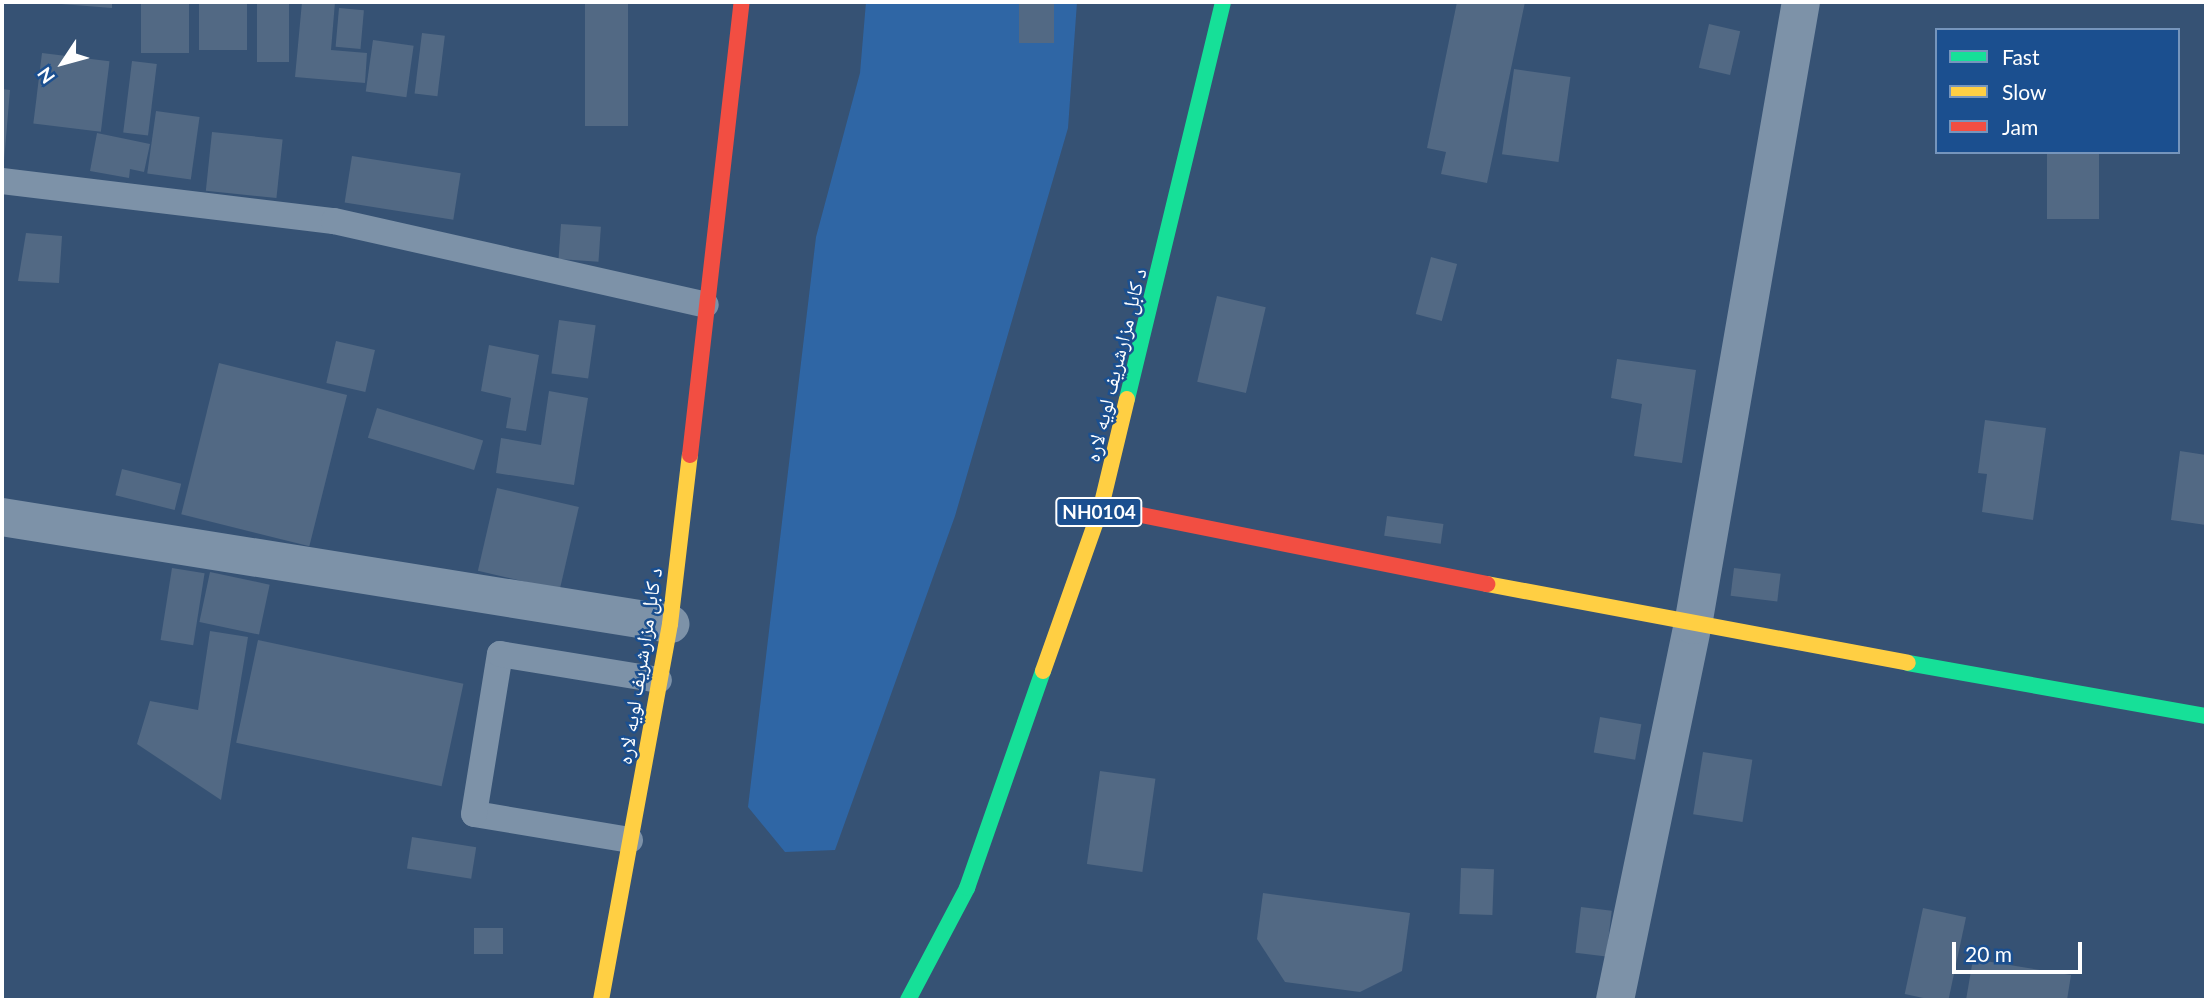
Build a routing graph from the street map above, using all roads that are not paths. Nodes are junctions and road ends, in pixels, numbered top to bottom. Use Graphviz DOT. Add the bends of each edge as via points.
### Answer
graph roads {
  1 [pos="741,2"];
  2 [pos="1223,2"];
  3 [pos="1801,2"];
  4 [pos="2,181"];
  5 [pos="706,305"];
  6 [pos="1101,508"];
  7 [pos="2,517"];
  8 [pos="670,624"];
  9 [pos="1693,625"];
  10 [pos="659,680"];
  11 [pos="2206,716"];
  12 [pos="630,840"];
  13 [pos="601,1000"];
  14 [pos="908,1000"];
  15 [pos="1615,1000"];
  1 -- 5 [label="main road, د کابل مزارشریف لویه لاره"];
  2 -- 6 [label="main road, د کابل مزارشریف لویه لاره / NH0104"];
  3 -- 9 [label="street"];
  4 -- 5 [label="lane" via="334,221"];
  5 -- 8 [label="main road, د کابل مزارشریف لویه لاره"];
  6 -- 9 [label="main road"];
  6 -- 14 [label="main road, د کابل مزارشریف لویه لاره / NH0104" via="967,888"];
  7 -- 8 [label="street"];
  8 -- 10 [label="main road, د کابل مزارشریف لویه لاره"];
  9 -- 11 [label="main road"];
  9 -- 15 [label="street"];
  10 -- 12 [label="main road, د کابل مزارشریف لویه لاره"];
  10 -- 12 [label="lane" via="500,654 474,814"];
  12 -- 13 [label="main road, د کابل مزارشریف لویه لاره"];
}
